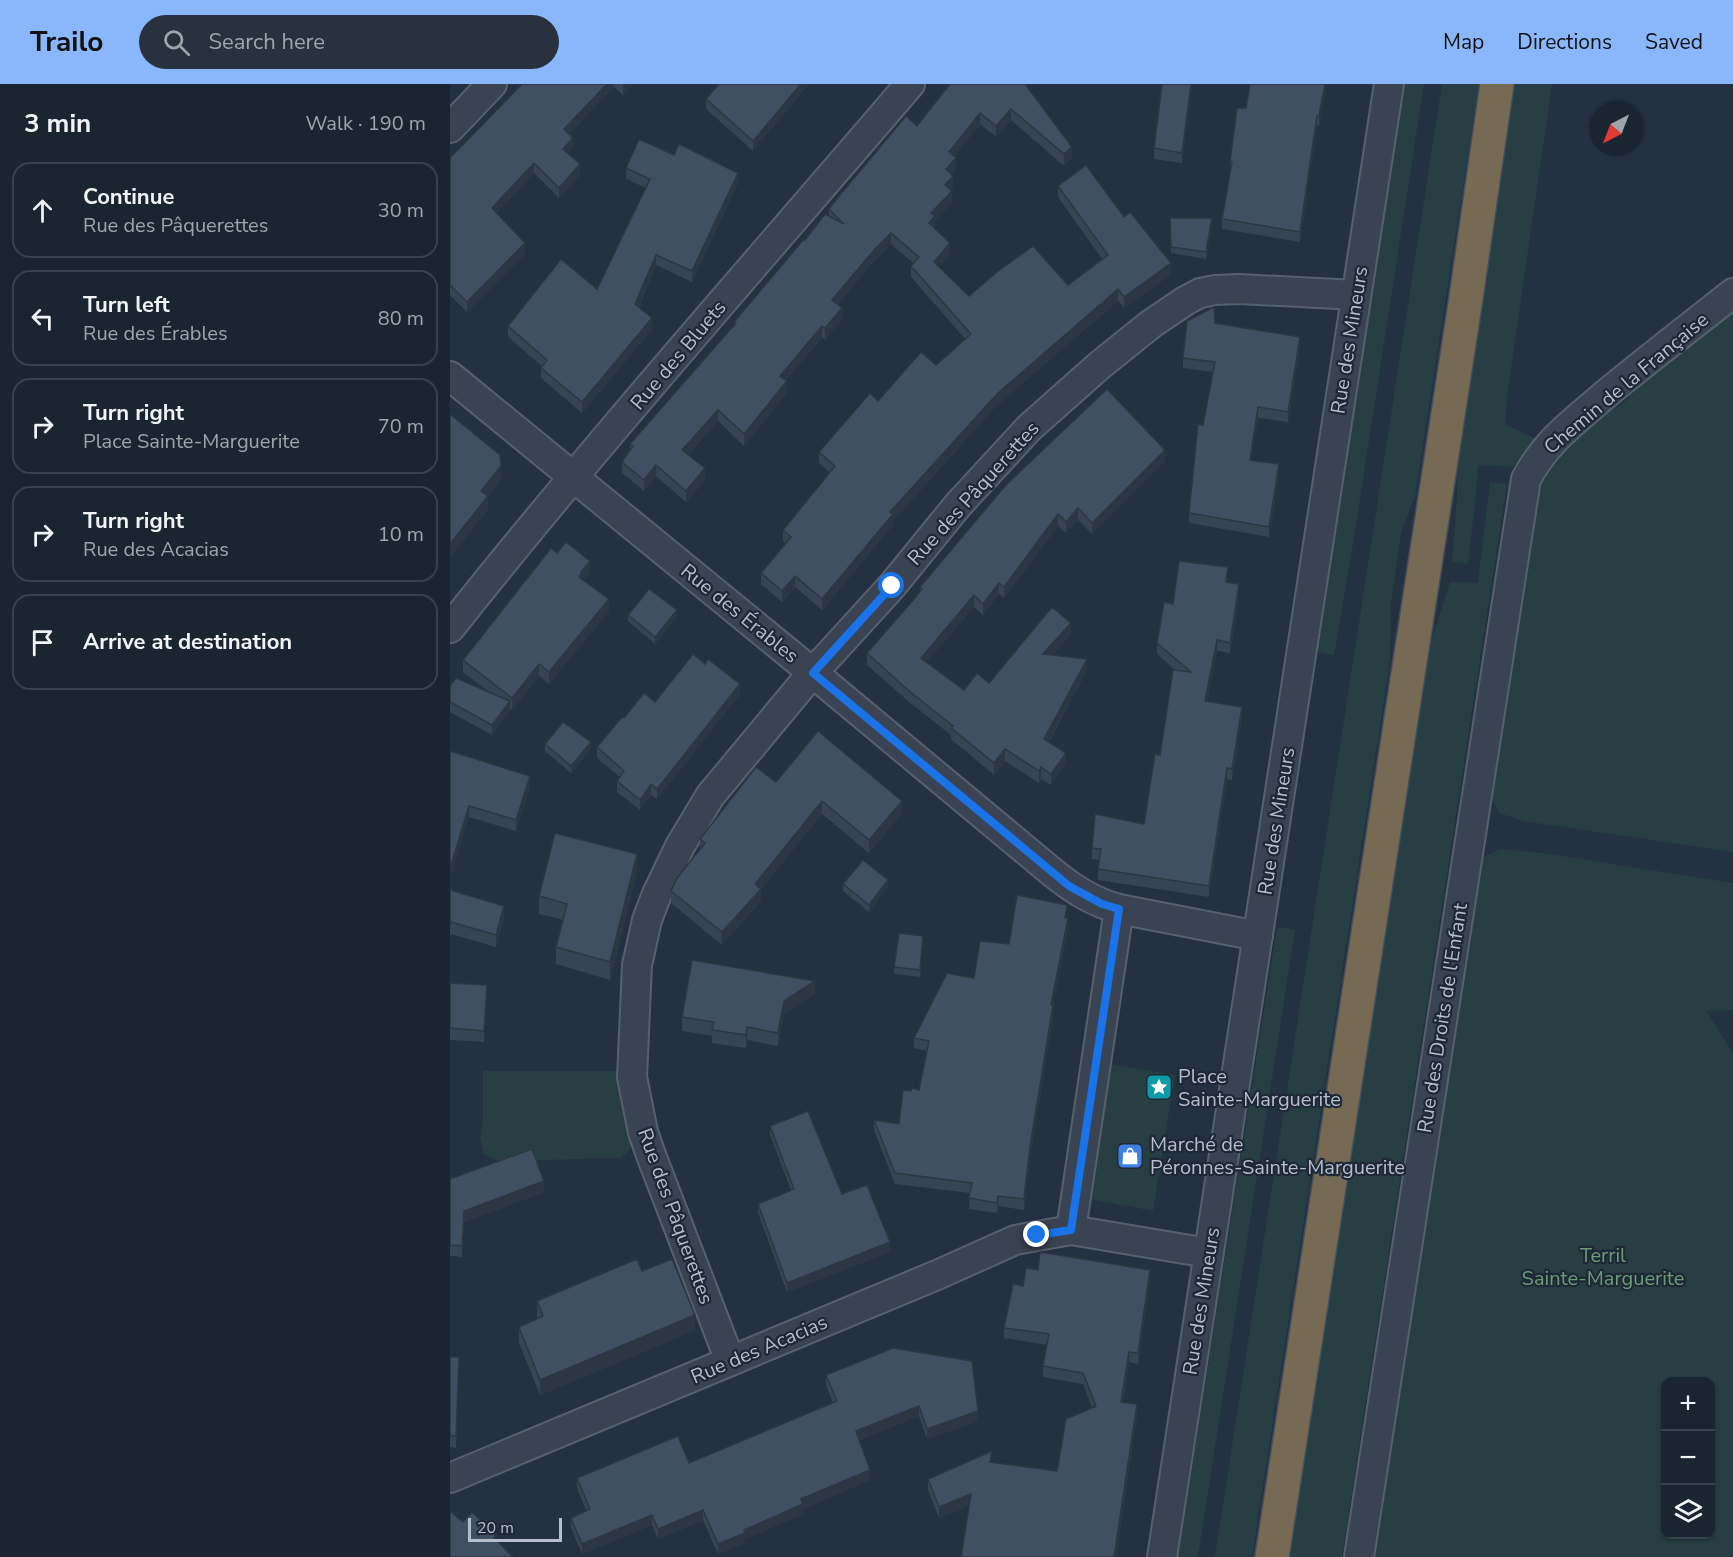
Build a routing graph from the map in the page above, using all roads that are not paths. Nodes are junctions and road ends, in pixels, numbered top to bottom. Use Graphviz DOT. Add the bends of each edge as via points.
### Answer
graph roads {
  1 [pos="492,84"];
  2 [pos="910,84"];
  3 [pos="1389,84"];
  4 [pos="1497,84"];
  5 [pos="450,128"];
  6 [pos="1733,294"];
  7 [pos="1356,295"];
  8 [pos="450,376"];
  9 [pos="573,478"];
  10 [pos="1526,479"];
  11 [pos="450,628"];
  12 [pos="813,673"];
  13 [pos="1119,909"];
  14 [pos="1258,936"];
  15 [pos="1071,1230"];
  16 [pos="1208,1253"];
  17 [pos="730,1361"];
  18 [pos="450,1478"];
  19 [pos="1162,1557"];
  20 [pos="1272,1557"];
  21 [pos="1359,1557"];
  1 -- 5 [label="street"];
  2 -- 9 [label="street, Rue des Bluets"];
  3 -- 7 [label="street, Rue des Mineurs"];
  4 -- 20 [label="highway"];
  6 -- 10 [label="street, Chemin de la Française" via="1550,442"];
  7 -- 12 [label="street, Rue des Pâquerettes" via="1215,290 1200,293 1173,308 1029,428"];
  7 -- 14 [label="street, Rue des Mineurs"];
  8 -- 9 [label="street, Rue des Érables"];
  9 -- 11 [label="street, Rue des Bluets"];
  9 -- 12 [label="street, Rue des Érables"];
  10 -- 21 [label="street, Rue des Droits de l'Enfant"];
  12 -- 13 [label="street, Rue des Érables" via="1069,886"];
  12 -- 17 [label="street, Rue des Pâquerettes" via="710,796 684,839 647,920 637,965 632,1077 643,1132"];
  13 -- 14 [label="street"];
  13 -- 15 [label="street"];
  14 -- 16 [label="street, Rue des Mineurs"];
  15 -- 16 [label="street"];
  15 -- 17 [label="street, Rue des Acacias" via="1015,1240"];
  16 -- 19 [label="street, Rue des Mineurs"];
  17 -- 18 [label="street, Rue des Acacias"];
}
